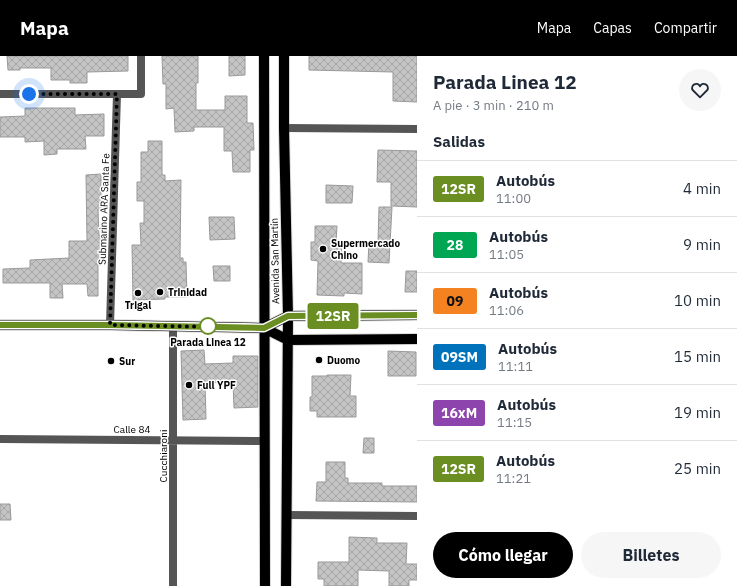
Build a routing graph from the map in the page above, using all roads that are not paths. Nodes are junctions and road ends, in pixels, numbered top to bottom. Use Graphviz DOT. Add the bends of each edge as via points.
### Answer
graph roads {
  1 [pos="141,56"];
  2 [pos="264,56"];
  3 [pos="284,56"];
  4 [pos="0,94"];
  5 [pos="117,94"];
  6 [pos="284,128"];
  7 [pos="417,129"];
  8 [pos="417,315"];
  9 [pos="288,316"];
  10 [pos="0,325"];
  11 [pos="110,325"];
  12 [pos="173,326"];
  13 [pos="264,328"];
  14 [pos="417,339"];
  15 [pos="288,340"];
  16 [pos="0,439"];
  17 [pos="173,440"];
  18 [pos="264,441"];
  19 [pos="287,516"];
  20 [pos="417,516"];
  21 [pos="173,586"];
  22 [pos="265,586"];
  23 [pos="286,586"];
  1 -- 5 [label="street" via="141,94"];
  2 -- 13 [label="main road, Avenida San Martín"];
  3 -- 6 [label="main road, Avenida San Martín"];
  4 -- 5 [label="street"];
  5 -- 11 [label="street, Submarino ARA Santa Fe"];
  6 -- 7 [label="street"];
  6 -- 9 [label="main road, Avenida San Martín"];
  8 -- 9 [label="main road"];
  9 -- 13 [label="main road"];
  9 -- 15 [label="main road, Avenida San Martín"];
  10 -- 11 [label="main road"];
  11 -- 12 [label="main road"];
  12 -- 13 [label="main road"];
  12 -- 17 [label="street, Cucchiaroni"];
  13 -- 15 [label="main road"];
  13 -- 18 [label="main road, Avenida San Martín"];
  14 -- 15 [label="main road"];
  15 -- 19 [label="main road, Avenida San Martín"];
  16 -- 17 [label="street, Calle 84"];
  17 -- 18 [label="street, Calle 84"];
  17 -- 21 [label="street, Cucchiaroni"];
  18 -- 22 [label="main road, Avenida San Martín"];
  19 -- 20 [label="street"];
  19 -- 23 [label="main road, Avenida San Martín"];
}
